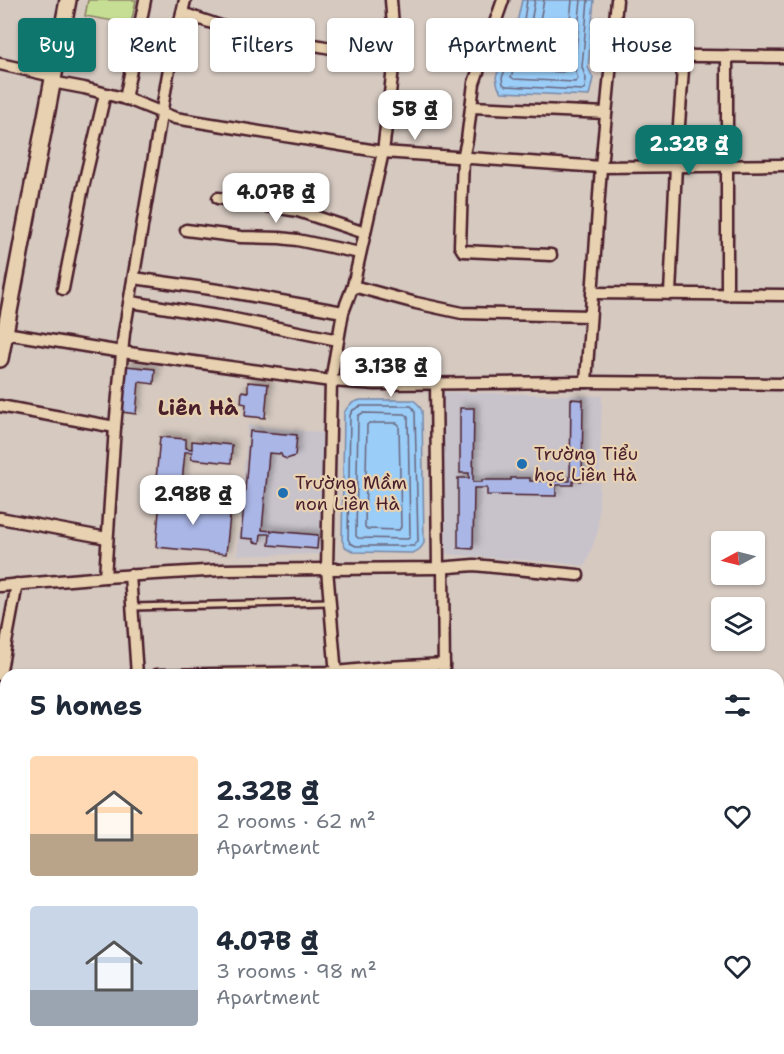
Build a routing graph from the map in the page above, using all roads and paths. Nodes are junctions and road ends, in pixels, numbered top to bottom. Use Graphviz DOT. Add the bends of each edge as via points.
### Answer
graph roads {
  1 [pos="68,0"];
  2 [pos="145,0"];
  3 [pos="185,0"];
  4 [pos="391,0"];
  5 [pos="503,0"];
  6 [pos="617,0"];
  7 [pos="182,13"];
  8 [pos="393,18"];
  9 [pos="615,18"];
  10 [pos="327,47"];
  11 [pos="694,55"];
  12 [pos="727,56"];
  13 [pos="784,57"];
  14 [pos="0,66"];
  15 [pos="393,72"];
  16 [pos="610,72"];
  17 [pos="683,72"];
  18 [pos="53,79"];
  19 [pos="105,94"];
  20 [pos="125,99"];
  21 [pos="471,107"];
  22 [pos="162,113"];
  23 [pos="606,113"];
  24 [pos="383,152"];
  25 [pos="463,158"];
  26 [pos="784,165"];
  27 [pos="676,166"];
  28 [pos="726,166"];
  29 [pos="601,167"];
  30 [pos="218,198"];
  31 [pos="186,230"];
  32 [pos="365,233"];
  33 [pos="360,253"];
  34 [pos="551,255"];
  35 [pos="134,278"];
  36 [pos="353,286"];
  37 [pos="63,289"];
  38 [pos="592,294"];
  39 [pos="670,294"];
  40 [pos="727,295"];
  41 [pos="784,295"];
  42 [pos="131,302"];
  43 [pos="343,312"];
  44 [pos="590,316"];
  45 [pos="5,333"];
  46 [pos="338,340"];
  47 [pos="122,352"];
  48 [pos="0,358"];
  49 [pos="331,381"];
  50 [pos="586,382"];
  51 [pos="436,383"];
  52 [pos="784,384"];
  53 [pos="0,406"];
  54 [pos="115,427"];
  55 [pos="0,518"];
  56 [pos="107,538"];
  57 [pos="440,568"];
  58 [pos="327,569"];
  59 [pos="130,575"];
  60 [pos="578,575"];
  61 [pos="105,577"];
  62 [pos="17,584"];
  63 [pos="0,586"];
  64 [pos="330,602"];
  65 [pos="133,607"];
  66 [pos="1,669"];
  67 [pos="137,669"];
  68 [pos="336,669"];
  69 [pos="373,669"];
  70 [pos="444,669"];
  1 -- 18 [label="main road"];
  2 -- 20 [label="street"];
  3 -- 7 [label="street"];
  4 -- 8 [label="street"];
  5 -- 21 [label="street" via="474,83"];
  6 -- 9 [label="street"];
  7 -- 10 [label="street" via="230,29"];
  7 -- 22 [label="street"];
  11 -- 12 [label="street"];
  12 -- 13 [label="street"];
  12 -- 28 [label="street"];
  14 -- 18 [label="street"];
  15 -- 24 [label="street"];
  16 -- 23 [label="street"];
  17 -- 27 [label="street"];
  18 -- 19 [label="street"];
  18 -- 45 [label="main road"];
  19 -- 20 [label="street"];
  19 -- 37 [label="street"];
  20 -- 22 [label="street"];
  21 -- 23 [label="street"];
  21 -- 25 [label="street"];
  22 -- 24 [label="street"];
  22 -- 35 [label="street"];
  23 -- 29 [label="street"];
  24 -- 25 [label="street"];
  24 -- 32 [label="street"];
  25 -- 29 [label="street"];
  25 -- 34 [label="street" via="461,249"];
  26 -- 28 [label="street"];
  27 -- 28 [label="street"];
  27 -- 29 [label="street"];
  27 -- 39 [label="street"];
  28 -- 40 [label="street"];
  29 -- 38 [label="street"];
  30 -- 32 [label="street" via="298,211"];
  31 -- 33 [label="street" via="297,240"];
  32 -- 33 [label="street"];
  33 -- 36 [label="street"];
  35 -- 42 [label="street"];
  35 -- 43 [label="street"];
  36 -- 43 [label="street"];
  36 -- 44 [label="street" via="462,313"];
  38 -- 39 [label="street"];
  38 -- 44 [label="street"];
  39 -- 40 [label="street"];
  40 -- 41 [label="street"];
  42 -- 46 [label="street"];
  42 -- 47 [label="street"];
  43 -- 46 [label="street"];
  44 -- 50 [label="street"];
  45 -- 47 [label="street"];
  45 -- 48 [label="main road"];
  46 -- 49 [label="street"];
  47 -- 49 [label="street"];
  47 -- 54 [label="street"];
  49 -- 51 [label="street"];
  49 -- 58 [label="street"];
  50 -- 51 [label="street"];
  50 -- 52 [label="street"];
  51 -- 57 [label="street"];
  53 -- 54 [label="street"];
  54 -- 56 [label="street"];
  55 -- 56 [label="street"];
  56 -- 61 [label="street"];
  57 -- 58 [label="street"];
  57 -- 60 [label="street" via="474,565"];
  57 -- 70 [label="street"];
  58 -- 59 [label="street"];
  58 -- 64 [label="street"];
  59 -- 61 [label="street"];
  59 -- 65 [label="street"];
  61 -- 62 [label="street"];
  62 -- 63 [label="street"];
  62 -- 66 [label="street"];
  64 -- 65 [label="lane"];
  64 -- 68 [label="street"];
  65 -- 67 [label="street"];
  69 -- 70 [label="street"];
}
